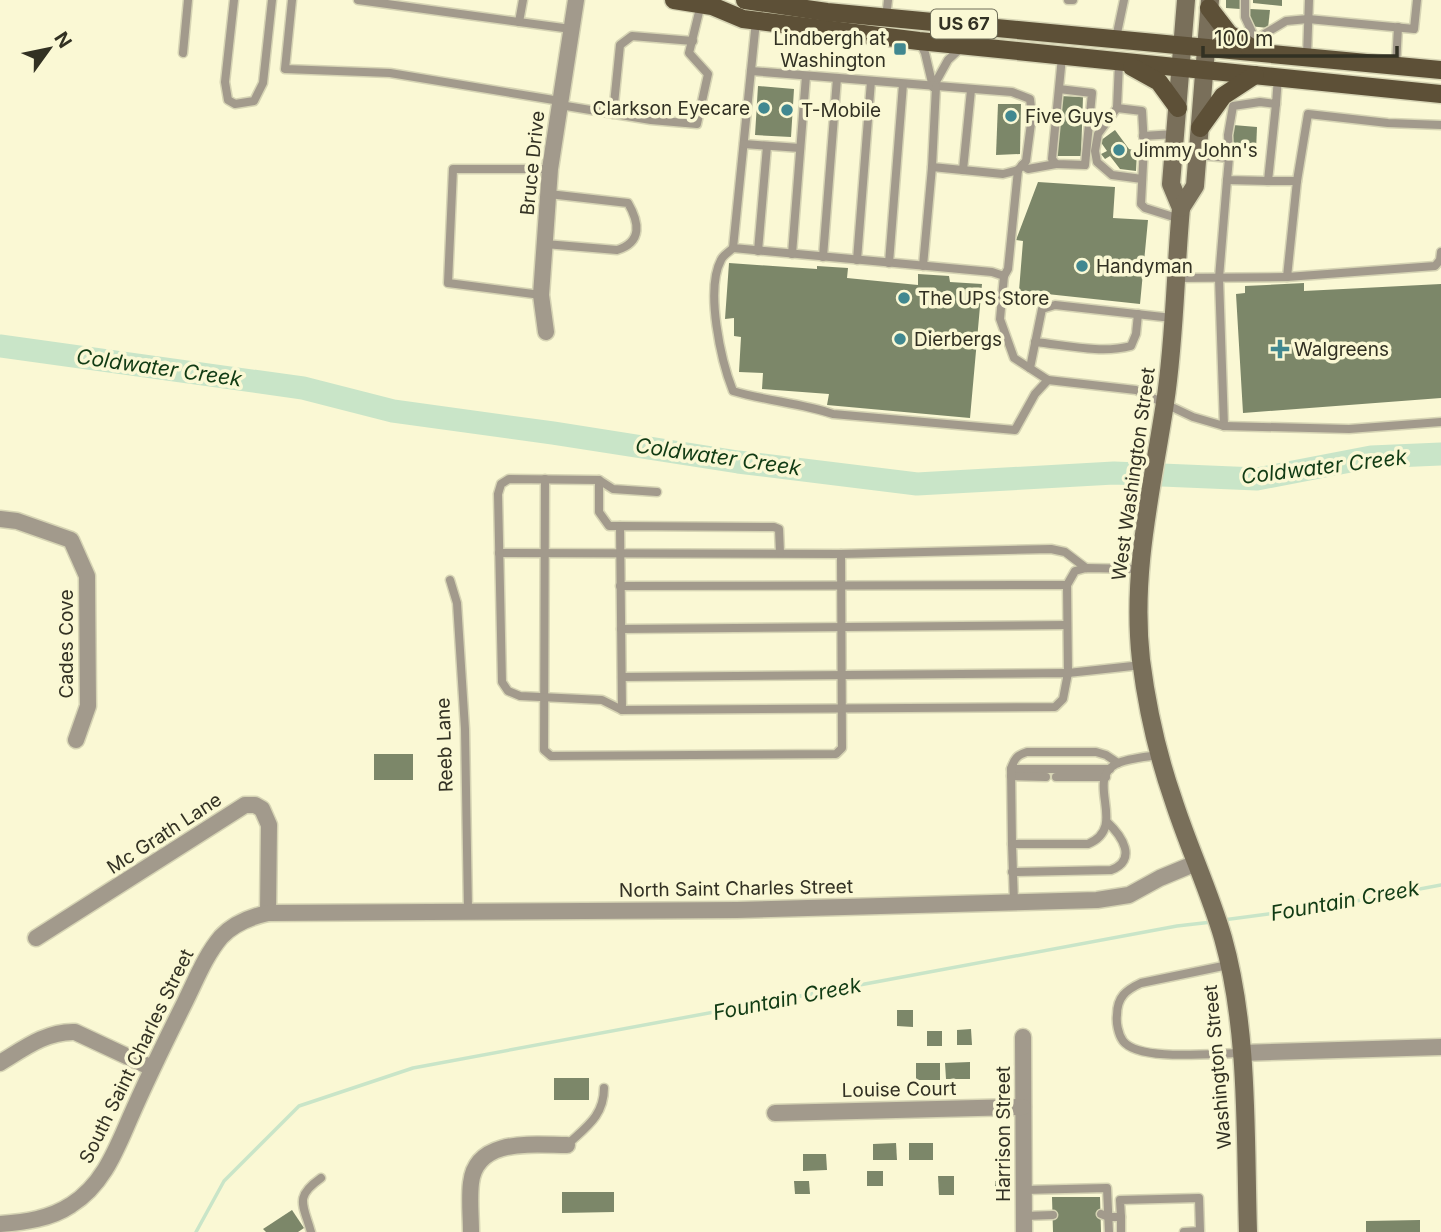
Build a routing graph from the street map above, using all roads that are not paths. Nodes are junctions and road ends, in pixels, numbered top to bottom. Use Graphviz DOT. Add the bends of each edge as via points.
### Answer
graph roads {
  1 [pos="188,0"];
  2 [pos="234,0"];
  3 [pos="272,0"];
  4 [pos="292,0"];
  5 [pos="363,0"];
  6 [pos="523,0"];
  7 [pos="576,0"];
  8 [pos="744,0"];
  9 [pos="1124,0"];
  10 [pos="1186,0"];
  11 [pos="1245,0"];
  12 [pos="1309,0"];
  13 [pos="1417,0"];
  14 [pos="694,3"];
  15 [pos="418,4"];
  16 [pos="1210,4"];
  17 [pos="828,6"];
  18 [pos="887,9"];
  19 [pos="1308,19"];
  20 [pos="756,21"];
  21 [pos="519,22"];
  22 [pos="1398,27"];
  23 [pos="571,29"];
  24 [pos="1116,38"];
  25 [pos="693,41"];
  26 [pos="919,41"];
  27 [pos="1183,44"];
  28 [pos="1257,45"];
  29 [pos="1207,46"];
  30 [pos="962,47"];
  31 [pos="183,53"];
  32 [pos="1307,56"];
  33 [pos="1062,57"];
  34 [pos="1123,63"];
  35 [pos="1396,65"];
  36 [pos="1181,69"];
  37 [pos="1441,70"];
  38 [pos="751,71"];
  39 [pos="1205,71"];
  40 [pos="1255,75"];
  41 [pos="806,76"];
  42 [pos="1278,77"];
  43 [pos="837,78"];
  44 [pos="871,81"];
  45 [pos="903,84"];
  46 [pos="935,87"];
  47 [pos="1059,89"];
  48 [pos="971,90"];
  49 [pos="1441,94"];
  50 [pos="560,103"];
  51 [pos="1276,104"];
  52 [pos="1117,108"];
  53 [pos="1178,108"];
  54 [pos="613,114"];
  55 [pos="1441,125"];
  56 [pos="1200,128"];
  57 [pos="1175,134"];
  58 [pos="1143,136"];
  59 [pos="744,144"];
  60 [pos="767,146"];
  61 [pos="800,148"];
  62 [pos="1198,155"];
  63 [pos="1229,158"];
  64 [pos="1056,164"];
  65 [pos="932,167"];
  66 [pos="1020,168"];
  67 [pos="550,169"];
  68 [pos="963,170"];
  69 [pos="1142,178"];
  70 [pos="1227,180"];
  71 [pos="1268,181"];
  72 [pos="1297,181"];
  73 [pos="549,194"];
  74 [pos="1180,214"];
  75 [pos="545,244"];
  76 [pos="733,248"];
  77 [pos="758,251"];
  78 [pos="1441,251"];
  79 [pos="792,254"];
  80 [pos="823,257"];
  81 [pos="857,260"];
  82 [pos="890,263"];
  83 [pos="923,266"];
  84 [pos="1004,276"];
  85 [pos="1286,277"];
  86 [pos="1176,278"];
  87 [pos="1219,278"];
  88 [pos="541,295"];
  89 [pos="1138,314"];
  90 [pos="1172,317"];
  91 [pos="546,332"];
  92 [pos="1035,342"];
  93 [pos="1030,368"];
  94 [pos="1048,380"];
  95 [pos="1165,402"];
  96 [pos="1441,422"];
  97 [pos="1224,426"];
  98 [pos="545,479"];
  99 [pos="599,480"];
  100 [pos="657,492"];
  101 [pos="0,519"];
  102 [pos="620,526"];
  103 [pos="545,552"];
  104 [pos="620,552"];
  105 [pos="499,553"];
  106 [pos="780,554"];
  107 [pos="841,554"];
  108 [pos="1086,568"];
  109 [pos="1139,569"];
  110 [pos="450,580"];
  111 [pos="841,585"];
  112 [pos="1067,585"];
  113 [pos="620,586"];
  114 [pos="1068,625"];
  115 [pos="841,627"];
  116 [pos="621,629"];
  117 [pos="1142,665"];
  118 [pos="1068,673"];
  119 [pos="842,674"];
  120 [pos="622,677"];
  121 [pos="544,697"];
  122 [pos="842,708"];
  123 [pos="622,710"];
  124 [pos="76,740"];
  125 [pos="1159,754"];
  126 [pos="1111,770"];
  127 [pos="1011,772"];
  128 [pos="1107,822"];
  129 [pos="1012,844"];
  130 [pos="1200,870"];
  131 [pos="1012,872"];
  132 [pos="1014,902"];
  133 [pos="468,910"];
  134 [pos="268,914"];
  135 [pos="36,938"];
  136 [pos="1228,965"];
  137 [pos="1023,1037"];
  138 [pos="1441,1047"];
  139 [pos="1240,1053"];
  140 [pos="0,1063"];
  141 [pos="152,1068"];
  142 [pos="604,1088"];
  143 [pos="1023,1107"];
  144 [pos="775,1113"];
  145 [pos="567,1145"];
  146 [pos="321,1178"];
  147 [pos="1024,1190"];
  148 [pos="1053,1215"];
  149 [pos="1105,1216"];
  150 [pos="1121,1217"];
  151 [pos="0,1224"];
  152 [pos="1024,1224"];
  153 [pos="311,1232"];
  154 [pos="471,1232"];
  155 [pos="1109,1232"];
  156 [pos="1121,1232"];
  157 [pos="1184,1232"];
  158 [pos="1248,1232"];
  1 -- 31 [label="lane"];
  2 -- 3 [label="lane" via="225,82 228,100 235,104 254,101 263,83"];
  4 -- 50 [label="lane" via="285,69 390,73"];
  5 -- 15 [label="lane"];
  6 -- 21 [label="lane"];
  7 -- 23 [label="street, Bruce Drive"];
  8 -- 14 [label="main road, US 67"];
  8 -- 17 [label="main road, US 67"];
  9 -- 24 [label="lane"];
  10 -- 27 [label="main road, West Washington Street"];
  11 -- 28 [label="lane" via="1245,17"];
  12 -- 19 [label="lane"];
  13 -- 22 [label="lane" via="1414,29"];
  14 -- 20 [label="main road, US 67"];
  14 -- 25 [label="lane"];
  15 -- 21 [label="lane"];
  16 -- 28 [label="main road" via="1229,34"];
  16 -- 29 [label="main road, West Washington Street"];
  17 -- 18 [label="main road, US 67"];
  18 -- 24 [label="main road, US 67"];
  19 -- 22 [label="lane"];
  19 -- 28 [label="lane" via="1286,21"];
  19 -- 32 [label="lane"];
  20 -- 26 [label="main road, US 67"];
  20 -- 38 [label="lane"];
  21 -- 23 [label="lane"];
  22 -- 35 [label="lane"];
  23 -- 50 [label="street, Bruce Drive"];
  24 -- 27 [label="main road, US 67"];
  25 -- 54 [label="lane" via="632,36 620,45"];
  25 -- 54 [label="lane" via="689,53 708,74 697,124"];
  26 -- 30 [label="main road, US 67"];
  26 -- 46 [label="lane"];
  27 -- 29 [label="main road, US 67"];
  27 -- 36 [label="main road, West Washington Street"];
  28 -- 29 [label="main road, US 67"];
  28 -- 32 [label="main road, US 67"];
  29 -- 39 [label="main road, West Washington Street"];
  30 -- 33 [label="main road, US 67"];
  30 -- 46 [label="lane" via="948,60"];
  32 -- 35 [label="main road, US 67"];
  33 -- 34 [label="main road, US 67"];
  33 -- 47 [label="lane"];
  34 -- 36 [label="main road, US 67"];
  34 -- 52 [label="lane"];
  34 -- 53 [label="main road" via="1159,82"];
  35 -- 37 [label="main road, US 67"];
  36 -- 39 [label="main road, US 67"];
  36 -- 53 [label="main road, West Washington Street"];
  38 -- 41 [label="lane"];
  38 -- 59 [label="lane"];
  39 -- 40 [label="main road, US 67"];
  39 -- 56 [label="main road, West Washington Street"];
  40 -- 42 [label="main road, US 67"];
  40 -- 56 [label="main road" via="1223,96"];
  41 -- 43 [label="lane"];
  41 -- 61 [label="lane"];
  42 -- 49 [label="main road, US 67"];
  42 -- 51 [label="lane"];
  43 -- 44 [label="lane"];
  43 -- 80 [label="lane"];
  44 -- 45 [label="lane"];
  44 -- 81 [label="lane"];
  45 -- 46 [label="lane"];
  45 -- 82 [label="lane"];
  46 -- 48 [label="lane"];
  46 -- 65 [label="lane"];
  47 -- 64 [label="lane" via="1052,159"];
  47 -- 64 [label="lane" via="1092,93 1084,165"];
  48 -- 66 [label="lane" via="1012,92 1030,99 1026,161"];
  48 -- 68 [label="lane"];
  50 -- 54 [label="lane"];
  50 -- 67 [label="street, Bruce Drive"];
  51 -- 63 [label="lane" via="1233,106"];
  51 -- 71 [label="lane"];
  52 -- 58 [label="lane" via="1142,111"];
  52 -- 69 [label="lane" via="1098,134 1097,162 1112,175"];
  53 -- 57 [label="main road, West Washington Street"];
  55 -- 72 [label="lane" via="1308,114"];
  56 -- 62 [label="main road, West Washington Street"];
  57 -- 58 [label="lane"];
  57 -- 74 [label="main road, West Washington Street" via="1171,184"];
  58 -- 69 [label="lane"];
  59 -- 60 [label="lane"];
  59 -- 76 [label="lane"];
  60 -- 61 [label="lane"];
  60 -- 77 [label="lane"];
  61 -- 79 [label="lane"];
  62 -- 63 [label="lane"];
  62 -- 74 [label="main road, West Washington Street" via="1195,186"];
  63 -- 70 [label="lane"];
  64 -- 66 [label="lane"];
  65 -- 68 [label="lane"];
  65 -- 83 [label="lane"];
  66 -- 68 [label="lane" via="1003,174"];
  66 -- 84 [label="lane"];
  67 -- 73 [label="street, Bruce Drive"];
  67 -- 88 [label="lane" via="453,169 448,283"];
  69 -- 74 [label="lane" via="1141,204 1145,208"];
  70 -- 71 [label="lane"];
  70 -- 87 [label="lane"];
  71 -- 72 [label="lane"];
  72 -- 85 [label="lane"];
  73 -- 75 [label="street, Bruce Drive"];
  73 -- 75 [label="lane" via="628,203 637,227 628,247 617,250"];
  74 -- 86 [label="main road, West Washington Street"];
  75 -- 88 [label="street, Bruce Drive"];
  76 -- 77 [label="lane"];
  76 -- 94 [label="lane" via="721,258 717,275 715,325 733,391 833,414 1015,429"];
  77 -- 79 [label="lane"];
  78 -- 85 [label="lane" via="1435,266"];
  79 -- 80 [label="lane"];
  80 -- 81 [label="lane"];
  81 -- 82 [label="lane"];
  82 -- 83 [label="lane"];
  83 -- 84 [label="lane"];
  84 -- 93 [label="lane" via="1000,319 1014,358"];
  85 -- 87 [label="lane"];
  86 -- 87 [label="lane"];
  86 -- 90 [label="main road, West Washington Street"];
  87 -- 97 [label="lane"];
  88 -- 91 [label="street, Bruce Drive"];
  89 -- 90 [label="lane"];
  89 -- 92 [label="lane" via="1131,346 1121,349"];
  89 -- 92 [label="lane" via="1055,305 1042,309"];
  90 -- 95 [label="main road, West Washington Street"];
  92 -- 93 [label="lane"];
  93 -- 94 [label="lane"];
  94 -- 95 [label="lane" via="1136,390"];
  95 -- 97 [label="lane"];
  95 -- 109 [label="main road, West Washington Street"];
  96 -- 97 [label="lane" via="1349,429"];
  98 -- 99 [label="lane"];
  98 -- 103 [label="lane"];
  98 -- 105 [label="lane" via="509,479 501,484"];
  99 -- 100 [label="lane" via="613,489"];
  99 -- 102 [label="lane" via="599,512 609,526"];
  101 -- 124 [label="street, Cades Cove" via="72,540 87,576 88,706"];
  102 -- 104 [label="lane"];
  102 -- 106 [label="lane" via="774,527 779,529"];
  103 -- 104 [label="lane"];
  103 -- 105 [label="lane"];
  103 -- 121 [label="lane"];
  104 -- 106 [label="lane"];
  104 -- 113 [label="lane"];
  105 -- 121 [label="lane" via="502,681 508,691 520,696"];
  106 -- 107 [label="lane"];
  107 -- 108 [label="lane" via="1051,549 1065,552"];
  107 -- 111 [label="lane"];
  108 -- 109 [label="lane"];
  108 -- 112 [label="lane" via="1075,571"];
  109 -- 117 [label="main road, West Washington Street"];
  110 -- 133 [label="lane, Reeb Lane" via="457,603 465,729"];
  111 -- 112 [label="lane"];
  111 -- 113 [label="lane"];
  111 -- 115 [label="lane"];
  112 -- 114 [label="lane"];
  113 -- 116 [label="lane"];
  114 -- 115 [label="lane"];
  114 -- 118 [label="lane"];
  115 -- 116 [label="lane"];
  115 -- 119 [label="lane"];
  116 -- 120 [label="lane"];
  117 -- 118 [label="lane"];
  117 -- 125 [label="main road, West Washington Street"];
  118 -- 119 [label="lane"];
  118 -- 122 [label="lane" via="1063,699 1055,707"];
  119 -- 120 [label="lane"];
  119 -- 122 [label="lane"];
  120 -- 123 [label="lane"];
  121 -- 122 [label="lane" via="544,750 551,756 836,754 842,748"];
  121 -- 123 [label="lane" via="602,700"];
  122 -- 123 [label="lane"];
  125 -- 126 [label="lane"];
  125 -- 130 [label="main road, West Washington Street"];
  126 -- 127 [label="lane"];
  126 -- 127 [label="lane" via="1051,777"];
  126 -- 127 [label="lane" via="1106,755 1096,752 1027,752 1014,760"];
  126 -- 128 [label="lane" via="1104,790"];
  127 -- 129 [label="lane"];
  128 -- 129 [label="lane" via="1105,832 1088,844"];
  128 -- 131 [label="lane" via="1126,850 1119,867"];
  129 -- 131 [label="lane"];
  130 -- 132 [label="street, North Saint Charles Street" via="1160,878 1129,895"];
  130 -- 136 [label="main road, Washington Street"];
  131 -- 132 [label="lane"];
  132 -- 133 [label="street, North Saint Charles Street" via="737,910"];
  133 -- 134 [label="street, North Saint Charles Street"];
  134 -- 135 [label="street, Mc Grath Lane" via="269,825 262,809 245,805"];
  134 -- 141 [label="street, South Saint Charles Street" via="241,921 208,954"];
  136 -- 139 [label="main road, Washington Street"];
  136 -- 139 [label="lane" via="1128,989 1117,1002 1116,1023 1123,1041 1137,1050"];
  137 -- 143 [label="street, Harrison Street"];
  138 -- 139 [label="street"];
  139 -- 158 [label="main road, Washington Street"];
  140 -- 141 [label="street" via="62,1031 75,1032"];
  141 -- 151 [label="street, South Saint Charles Street" via="99,1180 72,1205 51,1215"];
  142 -- 145 [label="lane" via="600,1112"];
  143 -- 144 [label="street, Louise Court"];
  143 -- 147 [label="street, Harrison Street"];
  145 -- 154 [label="street" via="514,1146 492,1151 477,1164 471,1181"];
  146 -- 153 [label="lane" via="307,1188 302,1200"];
  147 -- 149 [label="lane" via="1107,1188"];
  147 -- 152 [label="street, Harrison Street"];
  148 -- 152 [label="lane"];
  149 -- 150 [label="lane"];
  149 -- 155 [label="lane"];
  150 -- 156 [label="lane"];
  150 -- 157 [label="lane" via="1120,1200 1199,1198 1200,1231"];
}
